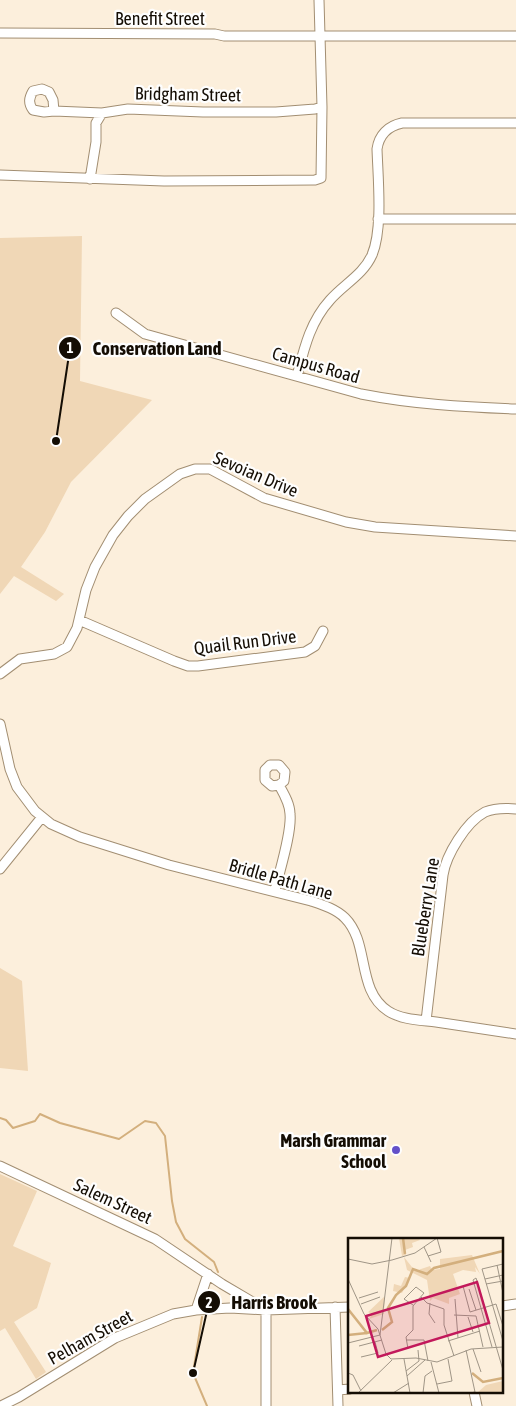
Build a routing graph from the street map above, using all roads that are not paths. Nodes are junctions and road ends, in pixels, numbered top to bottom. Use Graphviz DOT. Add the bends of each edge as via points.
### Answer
graph roads {
  1 [pos="319,0"];
  2 [pos="0,33"];
  3 [pos="320,36"];
  4 [pos="516,36"];
  5 [pos="322,107"];
  6 [pos="54,111"];
  7 [pos="102,113"];
  8 [pos="516,123"];
  9 [pos="0,175"];
  10 [pos="90,179"];
  11 [pos="378,219"];
  12 [pos="516,220"];
  13 [pos="116,314"];
  14 [pos="296,376"];
  15 [pos="516,409"];
  16 [pos="516,536"];
  17 [pos="80,620"];
  18 [pos="323,631"];
  19 [pos="0,674"];
  20 [pos="0,724"];
  21 [pos="279,785"];
  22 [pos="516,809"];
  23 [pos="42,818"];
  24 [pos="0,869"];
  25 [pos="275,892"];
  26 [pos="426,1020"];
  27 [pos="516,1034"];
  28 [pos="0,1166"];
  29 [pos="208,1274"];
  30 [pos="335,1307"];
  31 [pos="348,1307"];
  32 [pos="196,1310"];
  33 [pos="266,1310"];
  34 [pos="348,1389"];
  35 [pos="338,1390"];
  36 [pos="0,1406"];
  37 [pos="266,1406"];
  38 [pos="338,1406"];
  1 -- 3 [label="street"];
  2 -- 3 [label="street, Benefit Street"];
  3 -- 4 [label="street, Benefit Street"];
  3 -- 5 [label="street"];
  5 -- 7 [label="street, Bridgham Street" via="276,112 128,109"];
  5 -- 10 [label="street" via="321,178 315,180"];
  6 -- 7 [label="street, Bridgham Street"];
  7 -- 10 [label="street" via="96,123"];
  8 -- 11 [label="street" via="402,123 388,128 377,149"];
  9 -- 10 [label="street"];
  11 -- 12 [label="street"];
  11 -- 14 [label="street" via="375,246 368,262 319,313"];
  13 -- 14 [label="street, Campus Road" via="145,334"];
  14 -- 15 [label="street, Campus Road" via="396,401"];
  16 -- 17 [label="street, Sevoian Drive" via="375,527 346,522 274,502 210,470 195,469 180,474 153,493 121,525 95,567"];
  17 -- 18 [label="street, Quail Run Drive" via="174,661 193,666 305,652 315,646"];
  17 -- 19 [label="street, Sevoian Drive" via="63,650 20,659"];
  20 -- 23 [label="street, Bridle Path Lane" via="13,778 22,796"];
  21 -- 25 [label="street" via="289,806 290,820"];
  22 -- 26 [label="street, Blueberry Lane" via="497,809 480,815 446,860"];
  23 -- 24 [label="street"];
  23 -- 25 [label="street, Bridle Path Lane" via="60,829 114,848"];
  25 -- 26 [label="street, Bridle Path Lane" via="317,903 345,918 355,934 369,987 376,999 396,1015"];
  26 -- 27 [label="street, Bridle Path Lane"];
  28 -- 29 [label="street, Salem Street" via="155,1239"];
  29 -- 32 [label="street"];
  29 -- 33 [label="street, Salem Street"];
  30 -- 31 [label="street, Pelham Street"];
  30 -- 33 [label="street, Pelham Street"];
  30 -- 35 [label="street"];
  32 -- 33 [label="street, Pelham Street"];
  32 -- 36 [label="street, Pelham Street" via="173,1314 115,1338 19,1398"];
  33 -- 37 [label="street"];
  34 -- 35 [label="street"];
  35 -- 38 [label="street"];
}
